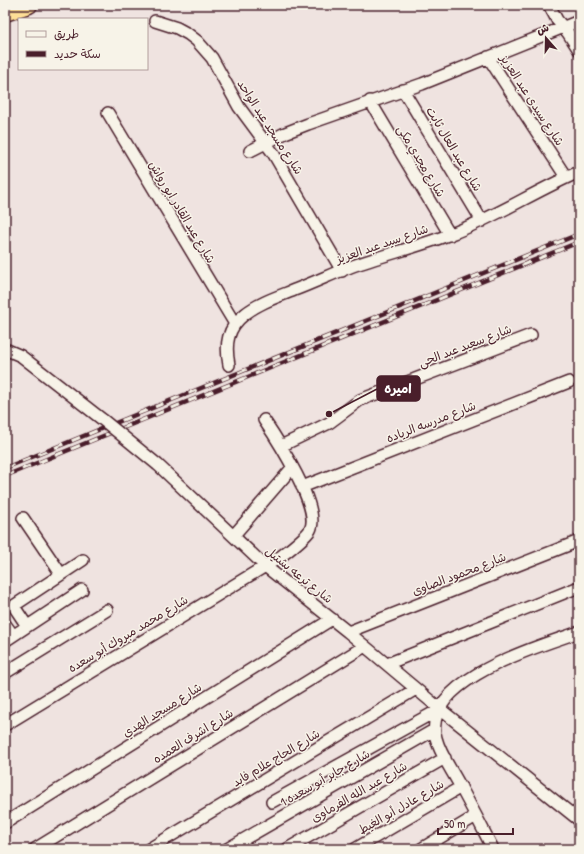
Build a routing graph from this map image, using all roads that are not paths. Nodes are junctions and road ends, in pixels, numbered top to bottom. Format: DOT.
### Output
graph roads {
  1 [pos="30,5"];
  2 [pos="549,5"];
  3 [pos="5,13"];
  4 [pos="155,21"];
  5 [pos="579,21"];
  6 [pos="562,27"];
  7 [pos="579,50"];
  8 [pos="488,57"];
  9 [pos="404,90"];
  10 [pos="370,101"];
  11 [pos="108,113"];
  12 [pos="266,143"];
  13 [pos="250,151"];
  14 [pos="579,172"];
  15 [pos="566,178"];
  16 [pos="482,222"];
  17 [pos="450,235"];
  18 [pos="342,270"];
  19 [pos="234,324"];
  20 [pos="531,335"];
  21 [pos="5,349"];
  22 [pos="229,365"];
  23 [pos="569,382"];
  24 [pos="264,420"];
  25 [pos="281,446"];
  26 [pos="292,468"];
  27 [pos="302,487"];
  28 [pos="23,518"];
  29 [pos="234,535"];
  30 [pos="579,541"];
  31 [pos="83,560"];
  32 [pos="265,566"];
  33 [pos="61,574"];
  34 [pos="579,587"];
  35 [pos="82,590"];
  36 [pos="107,610"];
  37 [pos="332,619"];
  38 [pos="5,624"];
  39 [pos="27,626"];
  40 [pos="348,632"];
  41 [pos="579,632"];
  42 [pos="9,638"];
  43 [pos="365,646"];
  44 [pos="387,664"];
  45 [pos="5,673"];
  46 [pos="416,689"];
  47 [pos="440,709"];
  48 [pos="5,725"];
  49 [pos="434,730"];
  50 [pos="445,758"];
  51 [pos="461,787"];
  52 [pos="272,802"];
  53 [pos="476,816"];
  54 [pos="579,820"];
  55 [pos="5,823"];
  56 [pos="35,849"];
  57 [pos="149,849"];
  58 [pos="228,849"];
  59 [pos="287,849"];
  60 [pos="355,849"];
  61 [pos="421,849"];
  62 [pos="493,849"];
  1 -- 3 [label="highway"];
  2 -- 6 [label="street"];
  4 -- 12 [label="street, شارع مسجد عبد الواحد"];
  5 -- 6 [label="street"];
  6 -- 7 [label="street"];
  6 -- 8 [label="street"];
  8 -- 9 [label="street"];
  8 -- 15 [label="street, شارع سيدى عبد العزيز"];
  9 -- 10 [label="street"];
  9 -- 16 [label="street, شارع عبد العال ثابت"];
  10 -- 12 [label="street"];
  10 -- 17 [label="street, شارع مجدي مكى"];
  11 -- 19 [label="street, شارع عبد القادر ابو رواش"];
  12 -- 13 [label="street"];
  12 -- 18 [label="street, شارع مسجد عبد الواحد"];
  14 -- 15 [label="street, شارع سيد عبد العزيز"];
  15 -- 16 [label="street, شارع سيد عبد العزيز"];
  16 -- 17 [label="street, شارع سيد عبد العزيز"];
  17 -- 18 [label="street, شارع سيد عبد العزيز"];
  18 -- 19 [label="street, شارع سيد عبد العزيز"];
  19 -- 22 [label="street, شارع سيد عبد العزيز"];
  20 -- 25 [label="street, شارع سعيد عبد الحى"];
  21 -- 29 [label="street, شارع ترعه بشتيل, bridge"];
  23 -- 27 [label="street, شارع مدرسه الرياده"];
  24 -- 25 [label="street"];
  25 -- 26 [label="street"];
  26 -- 27 [label="street"];
  26 -- 29 [label="street"];
  27 -- 32 [label="street"];
  28 -- 33 [label="street"];
  29 -- 32 [label="street, شارع ترعه بشتيل"];
  30 -- 40 [label="street, شارع محمود الصاوى"];
  31 -- 33 [label="street"];
  32 -- 37 [label="street, شارع ترعه بشتيل"];
  32 -- 48 [label="street, شارع محمد مبروك أبو سعده"];
  33 -- 39 [label="street"];
  34 -- 44 [label="street"];
  35 -- 39 [label="street"];
  36 -- 45 [label="street"];
  37 -- 40 [label="street, شارع ترعه بشتيل"];
  37 -- 55 [label="street, شارع مسجد الهدي"];
  38 -- 42 [label="street"];
  39 -- 42 [label="street"];
  40 -- 43 [label="street, شارع ترعه بشتيل"];
  41 -- 47 [label="street"];
  43 -- 44 [label="street, شارع ترعه بشتيل"];
  43 -- 56 [label="street, شارع اشرف العمده"];
  44 -- 46 [label="street, شارع ترعه بشتيل"];
  46 -- 47 [label="street, شارع ترعه بشتيل"];
  46 -- 57 [label="street, شارع الحاج علام فايد"];
  47 -- 49 [label="street"];
  47 -- 52 [label="street"];
  47 -- 54 [label="street, شارع ترعه بشتيل"];
  49 -- 50 [label="street"];
  49 -- 58 [label="street, شارع جابر أبو سعده 1"];
  50 -- 51 [label="street"];
  50 -- 59 [label="street, شارع عبد الله الفرماوى"];
  51 -- 53 [label="street"];
  51 -- 60 [label="street, شارع عادل أبو الغيط"];
  53 -- 61 [label="street"];
  53 -- 62 [label="street"];
}
